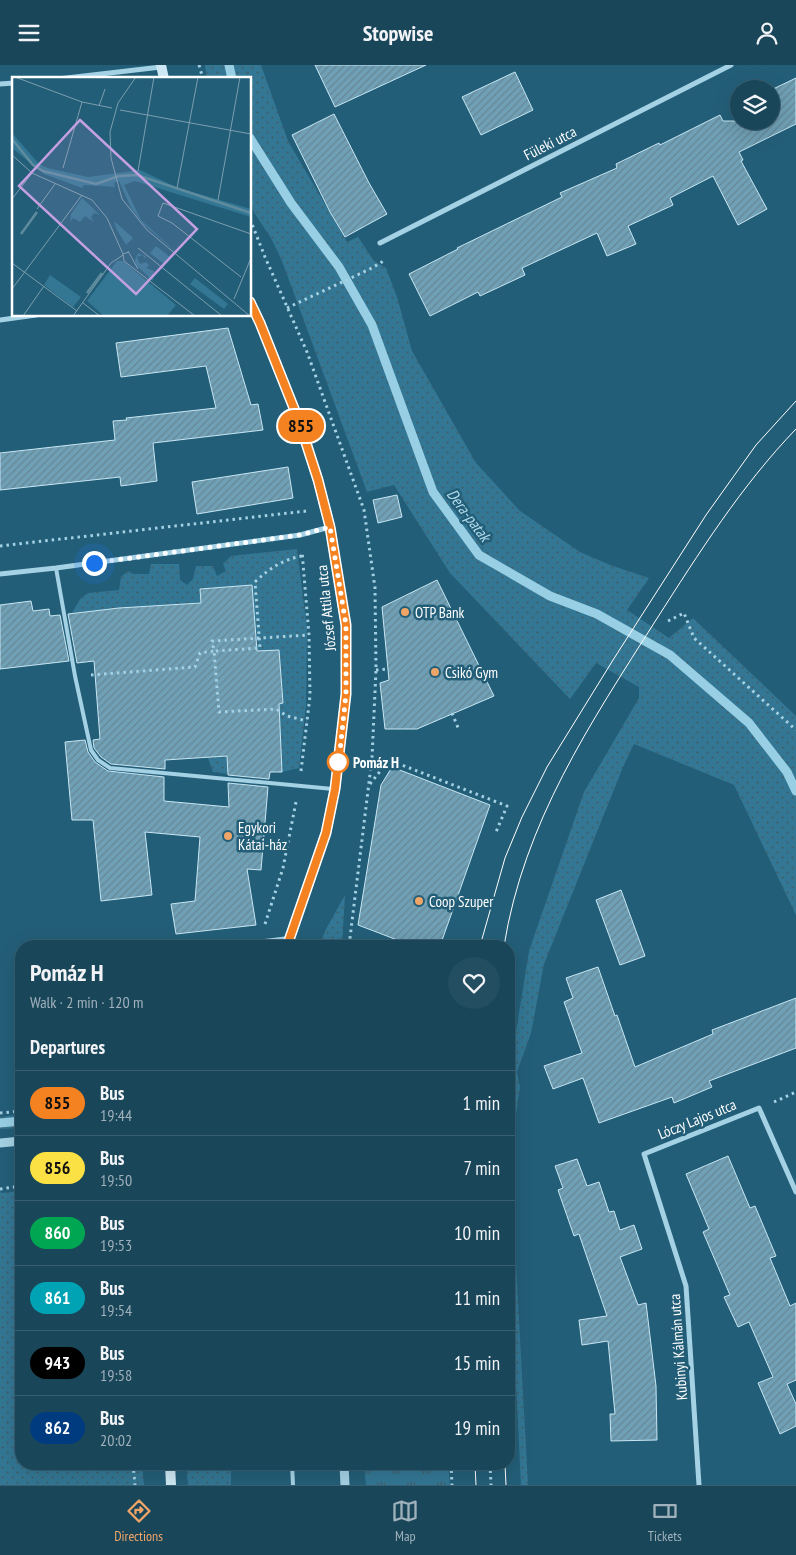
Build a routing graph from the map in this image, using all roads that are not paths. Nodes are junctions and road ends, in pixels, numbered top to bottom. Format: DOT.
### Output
graph roads {
  1 [pos="731,65"];
  2 [pos="161,66"];
  3 [pos="74,77"];
  4 [pos="380,243"];
  5 [pos="251,304"];
  6 [pos="29,316"];
  7 [pos="0,320"];
  8 [pos="330,527"];
  9 [pos="56,568"];
  10 [pos="0,574"];
  11 [pos="335,789"];
  12 [pos="289,940"];
  13 [pos="15,1142"];
  14 [pos="0,1143"];
  15 [pos="644,1154"];
  16 [pos="796,1192"];
  17 [pos="170,1470"];
  18 [pos="292,1470"];
  19 [pos="344,1470"];
  20 [pos="171,1485"];
  21 [pos="293,1485"];
  22 [pos="345,1485"];
  23 [pos="699,1485"];
  1 -- 4 [label="street, Füleki utca"];
  2 -- 3 [label="street"];
  5 -- 8 [label="main road, József Attila utca"];
  6 -- 7 [label="street"];
  8 -- 9 [label="street"];
  8 -- 11 [label="main road, József Attila utca"];
  9 -- 10 [label="street"];
  9 -- 11 [label="lane"];
  11 -- 12 [label="main road, József Attila utca"];
  13 -- 14 [label="street"];
  15 -- 16 [label="street, Lóczy Lajos utca"];
  15 -- 23 [label="street, Kubinyi Kálmán utca"];
  17 -- 20 [label="main road"];
  18 -- 21 [label="lane"];
  19 -- 22 [label="street"];
}
